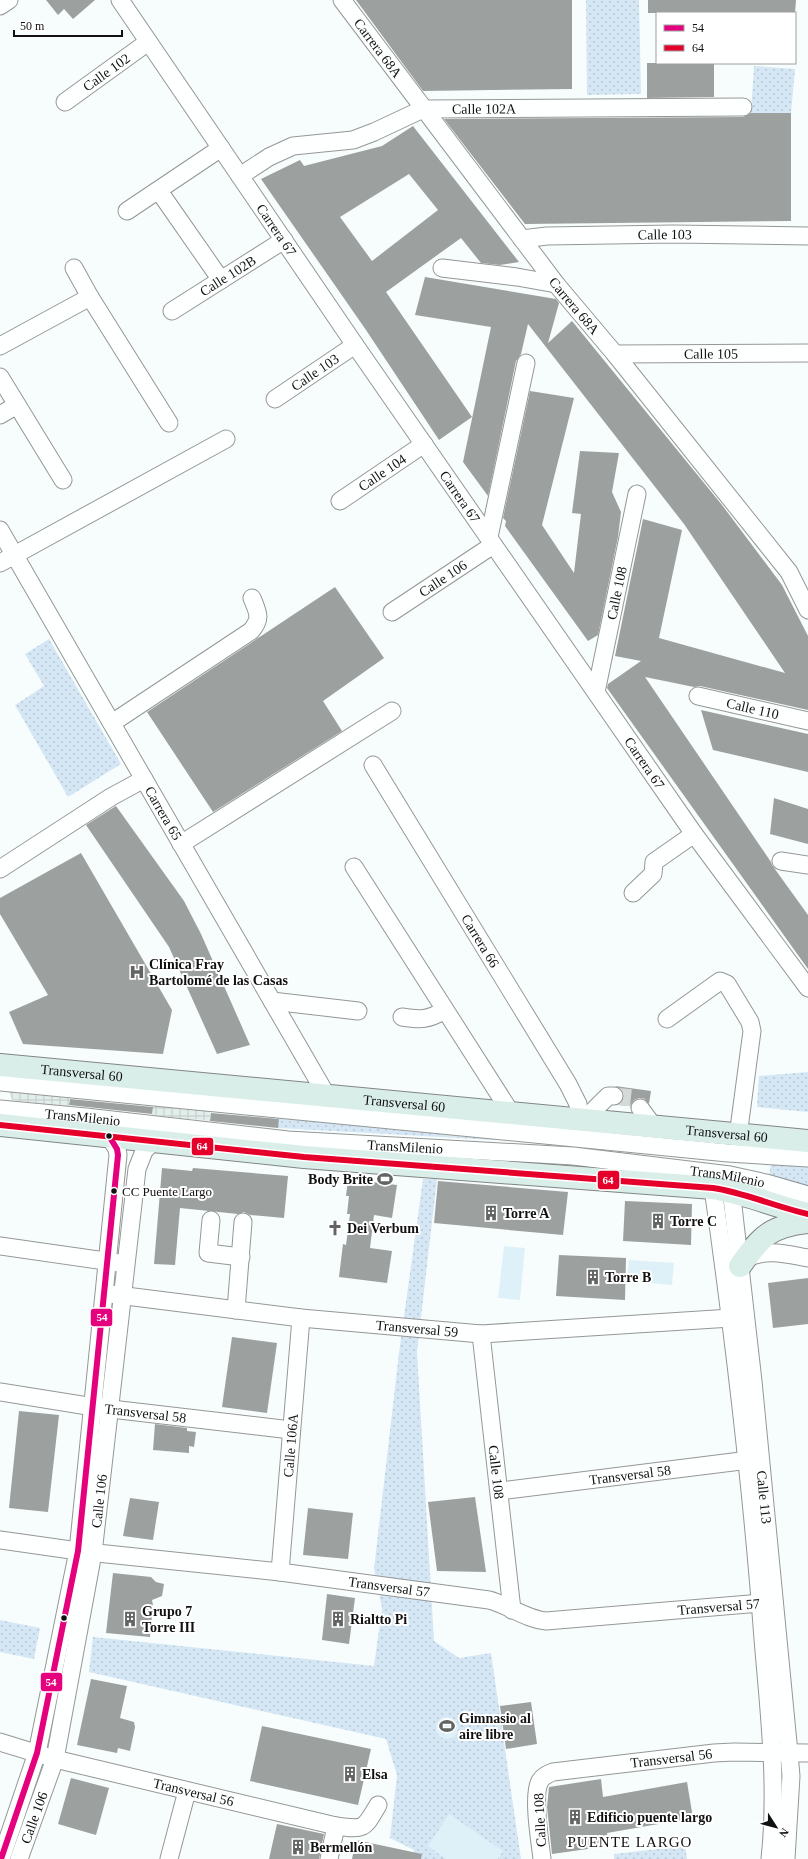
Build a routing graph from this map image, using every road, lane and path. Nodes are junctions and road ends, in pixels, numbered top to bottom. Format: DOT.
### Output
graph roads {
  1 [pos="9,0"];
  2 [pos="120,0"];
  3 [pos="342,0"];
  4 [pos="0,6"];
  5 [pos="148,42"];
  6 [pos="65,102"];
  7 [pos="743,107"];
  8 [pos="423,109"];
  9 [pos="221,148"];
  10 [pos="240,176"];
  11 [pos="159,191"];
  12 [pos="127,211"];
  13 [pos="808,236"];
  14 [pos="522,239"];
  15 [pos="284,240"];
  16 [pos="74,268"];
  17 [pos="442,268"];
  18 [pos="221,280"];
  19 [pos="556,284"];
  20 [pos="90,296"];
  21 [pos="172,311"];
  22 [pos="355,345"];
  23 [pos="0,346"];
  24 [pos="808,353"];
  25 [pos="615,354"];
  26 [pos="526,363"];
  27 [pos="2,384"];
  28 [pos="275,399"];
  29 [pos="17,405"];
  30 [pos="0,415"];
  31 [pos="168,423"];
  32 [pos="226,439"];
  33 [pos="424,444"];
  34 [pos="62,480"];
  35 [pos="637,494"];
  36 [pos="340,501"];
  37 [pos="0,530"];
  38 [pos="491,541"];
  39 [pos="7,559"];
  40 [pos="252,598"];
  41 [pos="808,610"];
  42 [pos="392,612"];
  43 [pos="596,692"];
  44 [pos="698,696"];
  45 [pos="392,711"];
  46 [pos="808,721"];
  47 [pos="112,723"];
  48 [pos="373,765"];
  49 [pos="136,773"];
  50 [pos="694,834"];
  51 [pos="181,844"];
  52 [pos="782,861"];
  53 [pos="808,865"];
  54 [pos="354,867"];
  55 [pos="0,869"];
  56 [pos="633,893"];
  57 [pos="808,988"];
  58 [pos="272,1001"];
  59 [pos="445,1010"];
  60 [pos="358,1011"];
  61 [pos="402,1017"];
  62 [pos="667,1019"];
  63 [pos="0,1065"];
  64 [pos="0,1082"];
  65 [pos="327,1096"];
  66 [pos="614,1096"];
  67 [pos="640,1108"];
  68 [pos="511,1112"];
  69 [pos="3,1115"];
  70 [pos="582,1120"];
  71 [pos="654,1127"];
  72 [pos="109,1136"];
  73 [pos="154,1140"];
  74 [pos="731,1141"];
  75 [pos="808,1142"];
  76 [pos="808,1158"];
  77 [pos="725,1185"];
  78 [pos="808,1195"];
  79 [pos="808,1214"];
  80 [pos="211,1220"];
  81 [pos="243,1222"];
  82 [pos="808,1222"];
  83 [pos="0,1246"];
  84 [pos="241,1257"];
  85 [pos="808,1258"];
  86 [pos="108,1262"];
  87 [pos="742,1262"];
  88 [pos="125,1264"];
  89 [pos="113,1295"];
  90 [pos="236,1310"];
  91 [pos="301,1318"];
  92 [pos="731,1318"];
  93 [pos="481,1334"];
  94 [pos="0,1392"];
  95 [pos="102,1408"];
  96 [pos="291,1430"];
  97 [pos="753,1459"];
  98 [pos="500,1492"];
  99 [pos="0,1540"];
  100 [pos="85,1552"];
  101 [pos="280,1572"];
  102 [pos="768,1603"];
  103 [pos="512,1610"];
  104 [pos="0,1742"];
  105 [pos="772,1752"];
  106 [pos="37,1753"];
  107 [pos="789,1753"];
  108 [pos="808,1753"];
  109 [pos="55,1759"];
  110 [pos="539,1782"];
  111 [pos="187,1791"];
  112 [pos="378,1805"];
  113 [pos="336,1826"];
  114 [pos="1,1859"];
  115 [pos="19,1859"];
  116 [pos="169,1859"];
  117 [pos="329,1859"];
  118 [pos="542,1859"];
  119 [pos="770,1859"];
  120 [pos="786,1859"];
  1 -- 4 [label="street"];
  2 -- 5 [label="street, Carrera 67"];
  3 -- 8 [label="street, Carrera 68A"];
  5 -- 6 [label="street, Calle 102"];
  5 -- 9 [label="street, Carrera 67"];
  7 -- 8 [label="street, Calle 102A"];
  8 -- 10 [label="street, Calle 102A"];
  8 -- 14 [label="street, Carrera 68A"];
  9 -- 10 [label="street, Carrera 67"];
  9 -- 11 [label="street"];
  10 -- 15 [label="street, Carrera 67"];
  11 -- 12 [label="street"];
  11 -- 18 [label="street"];
  13 -- 14 [label="street, Calle 103"];
  14 -- 19 [label="street, Carrera 68A"];
  15 -- 18 [label="street, Calle 102B"];
  15 -- 22 [label="street, Carrera 67"];
  16 -- 20 [label="street"];
  17 -- 19 [label="street"];
  18 -- 21 [label="street, Calle 102B"];
  19 -- 25 [label="street, Carrera 68A"];
  20 -- 23 [label="street"];
  20 -- 31 [label="street"];
  22 -- 28 [label="street, Calle 103"];
  22 -- 33 [label="street, Carrera 67"];
  24 -- 25 [label="street, Calle 105"];
  25 -- 41 [label="street, Carrera 68A"];
  26 -- 38 [label="street"];
  27 -- 29 [label="street"];
  29 -- 30 [label="street"];
  29 -- 34 [label="street"];
  32 -- 39 [label="street"];
  33 -- 36 [label="street, Calle 104"];
  33 -- 38 [label="street, Carrera 67"];
  35 -- 43 [label="street, Calle 108"];
  37 -- 39 [label="street, Carrera 65"];
  38 -- 42 [label="street, Calle 106"];
  38 -- 43 [label="street, Carrera 67"];
  39 -- 47 [label="street, Carrera 65"];
  40 -- 47 [label="street"];
  43 -- 50 [label="street, Carrera 67"];
  44 -- 46 [label="street, Calle 110"];
  45 -- 51 [label="street"];
  47 -- 49 [label="street, Carrera 65"];
  48 -- 70 [label="street, Carrera 66"];
  49 -- 51 [label="street, Carrera 65"];
  49 -- 55 [label="street"];
  50 -- 56 [label="street"];
  50 -- 57 [label="street, Carrera 67"];
  51 -- 58 [label="street, Carrera 65"];
  52 -- 53 [label="street"];
  54 -- 59 [label="street"];
  58 -- 60 [label="street"];
  58 -- 65 [label="street, Carrera 65"];
  59 -- 61 [label="street"];
  59 -- 68 [label="street"];
  62 -- 74 [label="street, Calle 113"];
  63 -- 65 [label="main road, Transversal 60"];
  64 -- 74 [label="street, TransMilenio"];
  65 -- 68 [label="main road, Transversal 60"];
  66 -- 70 [label="street"];
  67 -- 71 [label="street"];
  68 -- 70 [label="main road, Transversal 60"];
  69 -- 72 [label="main road"];
  69 -- 77 [label="street, TransMilenio"];
  70 -- 71 [label="main road, Transversal 60"];
  71 -- 74 [label="main road, Transversal 60"];
  72 -- 73 [label="main road"];
  72 -- 86 [label="street, Calle 106"];
  73 -- 77 [label="main road"];
  73 -- 88 [label="street, Calle 106"];
  74 -- 75 [label="main road, Transversal 60"];
  74 -- 76 [label="street, TransMilenio"];
  74 -- 77 [label="street, Calle 113"];
  77 -- 78 [label="street, TransMilenio"];
  77 -- 79 [label="main road"];
  77 -- 87 [label="street, Calle 113"];
  77 -- 92 [label="street, Calle 113"];
  80 -- 84 [label="street"];
  81 -- 84 [label="street"];
  82 -- 87 [label="main road"];
  83 -- 86 [label="street"];
  84 -- 90 [label="street"];
  85 -- 87 [label="street"];
  86 -- 88 [label="street"];
  86 -- 89 [label="street, Calle 106"];
  87 -- 97 [label="street, Calle 113"];
  88 -- 89 [label="street, Calle 106"];
  89 -- 90 [label="street, Transversal 59"];
  89 -- 95 [label="street, Calle 106"];
  90 -- 91 [label="street, Transversal 59"];
  91 -- 93 [label="street, Transversal 59"];
  91 -- 96 [label="street, Calle 106A"];
  92 -- 93 [label="street, Transversal 59"];
  92 -- 97 [label="street, Calle 113"];
  93 -- 98 [label="street, Calle 108"];
  94 -- 95 [label="street, Transversal 58"];
  95 -- 96 [label="street, Transversal 58"];
  95 -- 100 [label="street, Calle 106"];
  96 -- 101 [label="street, Calle 106A"];
  97 -- 98 [label="street, Transversal 58"];
  97 -- 102 [label="street, Calle 113"];
  98 -- 103 [label="street, Calle 108"];
  99 -- 100 [label="street, Transversal 57"];
  100 -- 101 [label="street, Transversal 57"];
  100 -- 106 [label="street, Calle 106"];
  100 -- 109 [label="street, Calle 106"];
  101 -- 103 [label="street, Transversal 57"];
  102 -- 103 [label="street, Transversal 57"];
  102 -- 105 [label="street, Calle 113"];
  102 -- 107 [label="street, Calle 113"];
  104 -- 106 [label="street, Transversal 56"];
  105 -- 107 [label="street, Transversal 56"];
  105 -- 110 [label="street, Transversal 56"];
  105 -- 119 [label="street, Calle 113"];
  106 -- 109 [label="street, Transversal 56"];
  106 -- 114 [label="street, Calle 106"];
  107 -- 108 [label="street, Transversal 56"];
  107 -- 120 [label="street, Calle 113"];
  109 -- 111 [label="street, Transversal 56"];
  109 -- 115 [label="street, Calle 106"];
  110 -- 118 [label="street, Calle 108"];
  111 -- 113 [label="street, Transversal 56"];
  111 -- 116 [label="street"];
  112 -- 113 [label="street, Transversal 56"];
  113 -- 117 [label="street"];
}
